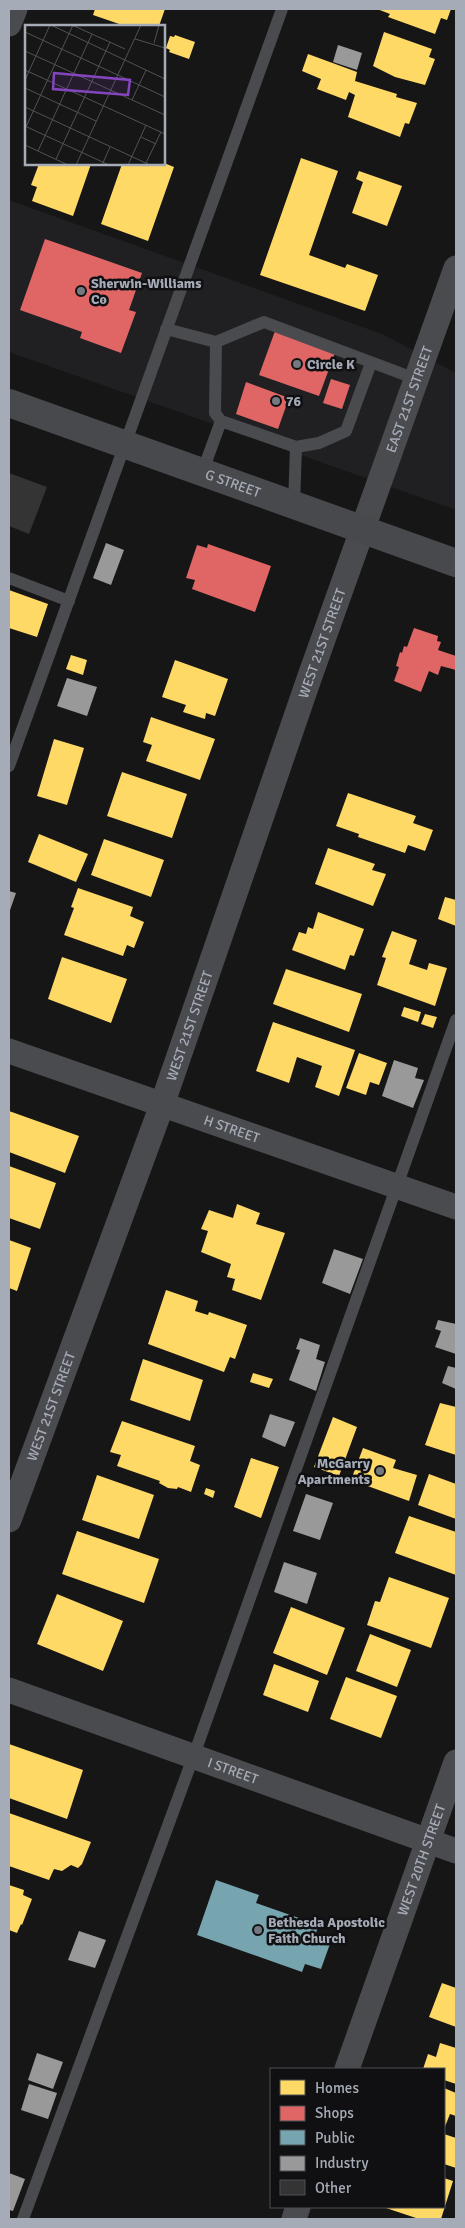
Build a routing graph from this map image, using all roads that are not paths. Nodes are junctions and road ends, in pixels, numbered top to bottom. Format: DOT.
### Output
graph roads {
  1 [pos="15,9"];
  2 [pos="282,9"];
  3 [pos="9,24"];
  4 [pos="456,268"];
  5 [pos="166,329"];
  6 [pos="216,342"];
  7 [pos="371,363"];
  8 [pos="416,379"];
  9 [pos="9,403"];
  10 [pos="221,421"];
  11 [pos="124,445"];
  12 [pos="296,446"];
  13 [pos="202,473"];
  14 [pos="294,505"];
  15 [pos="362,530"];
  16 [pos="456,563"];
  17 [pos="9,578"];
  18 [pos="69,601"];
  19 [pos="9,766"];
  20 [pos="456,1020"];
  21 [pos="9,1051"];
  22 [pos="162,1106"];
  23 [pos="398,1186"];
  24 [pos="456,1207"];
  25 [pos="9,1520"];
  26 [pos="9,1690"];
  27 [pos="194,1755"];
  28 [pos="456,1762"];
  29 [pos="428,1840"];
  30 [pos="456,1851"];
  31 [pos="347,2068"];
  32 [pos="23,2219"];
  1 -- 3 [label="street"];
  2 -- 5 [label="lane"];
  4 -- 8 [label="street, EAST 21ST STREET"];
  5 -- 6 [label="lane"];
  5 -- 11 [label="lane"];
  6 -- 7 [label="lane"];
  6 -- 10 [label="lane"];
  7 -- 8 [label="lane"];
  7 -- 12 [label="lane"];
  8 -- 15 [label="street, EAST 21ST STREET"];
  9 -- 11 [label="main road, G STREET"];
  10 -- 12 [label="lane"];
  10 -- 13 [label="lane"];
  11 -- 13 [label="main road, G STREET"];
  11 -- 18 [label="lane"];
  12 -- 14 [label="lane"];
  13 -- 14 [label="main road, G STREET"];
  14 -- 15 [label="main road, G STREET"];
  15 -- 16 [label="main road, G STREET"];
  15 -- 22 [label="street, WEST 21ST STREET"];
  17 -- 18 [label="lane"];
  18 -- 19 [label="lane"];
  20 -- 23 [label="lane"];
  21 -- 22 [label="street, H STREET"];
  22 -- 23 [label="street, H STREET"];
  22 -- 25 [label="street, WEST 21ST STREET"];
  23 -- 24 [label="street, H STREET"];
  23 -- 27 [label="lane"];
  26 -- 27 [label="street, I STREET"];
  27 -- 29 [label="street, I STREET"];
  27 -- 32 [label="lane"];
  28 -- 29 [label="street, WEST 20TH STREET"];
  29 -- 30 [label="street, I STREET"];
  29 -- 31 [label="street, WEST 20TH STREET"];
}
